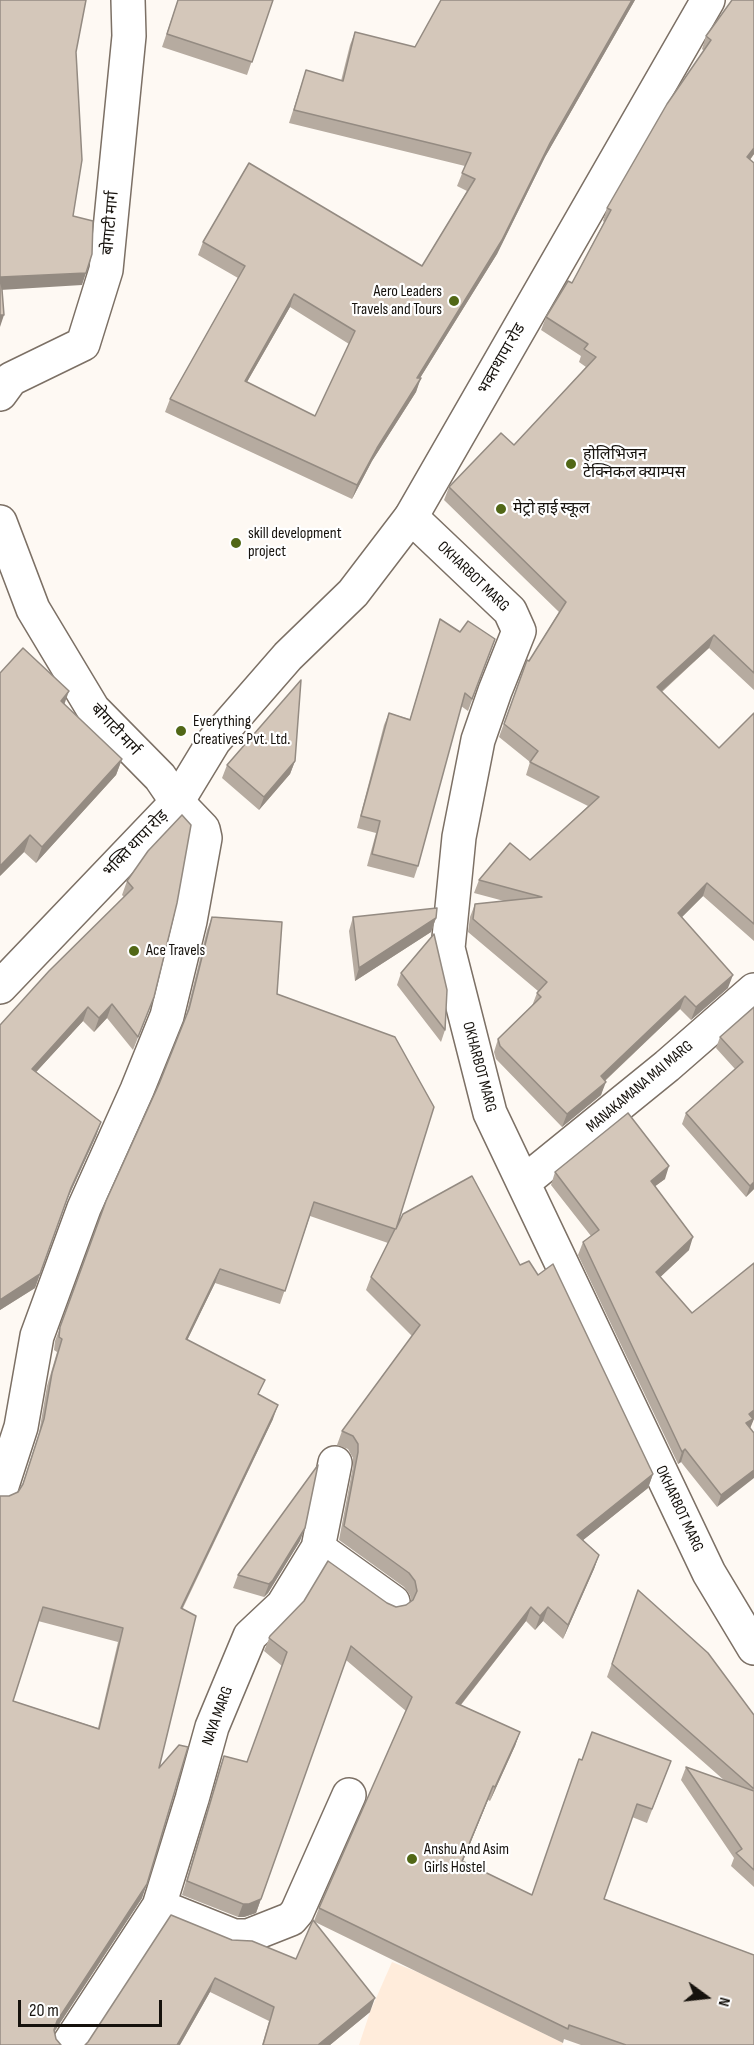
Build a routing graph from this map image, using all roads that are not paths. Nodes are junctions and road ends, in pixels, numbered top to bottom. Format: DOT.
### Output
graph roads {
  1 [pos="128,0"];
  2 [pos="708,0"];
  3 [pos="0,394"];
  4 [pos="411,517"];
  5 [pos="0,522"];
  6 [pos="259,690"];
  7 [pos="177,802"];
  8 [pos="0,987"];
  9 [pos="754,990"];
  10 [pos="524,1182"];
  11 [pos="336,1462"];
  12 [pos="0,1492"];
  13 [pos="318,1548"];
  14 [pos="393,1602"];
  15 [pos="754,1648"];
  16 [pos="349,1795"];
  17 [pos="159,1906"];
  18 [pos="68,2045"];
  1 -- 3 [label="street, बोगाटी मार्ग"];
  2 -- 4 [label="street, भक्तथापा रोड"];
  4 -- 6 [label="street, भक्तथापा रोड"];
  4 -- 10 [label="street, OKHARBOT MARG"];
  5 -- 7 [label="street, बोगाटी मार्ग"];
  6 -- 7 [label="street, भक्ति थापा रोड़"];
  7 -- 8 [label="street, भक्ति थापा रोड़"];
  7 -- 12 [label="street, बोगाटी मार्ग"];
  9 -- 10 [label="street, MANAKAMANA MAI MARG"];
  10 -- 15 [label="street, OKHARBOT MARG"];
  11 -- 13 [label="street, NAYA MARG"];
  13 -- 14 [label="street"];
  13 -- 17 [label="street, NAYA MARG"];
  16 -- 17 [label="street"];
  17 -- 18 [label="street, NAYA MARG"];
}
